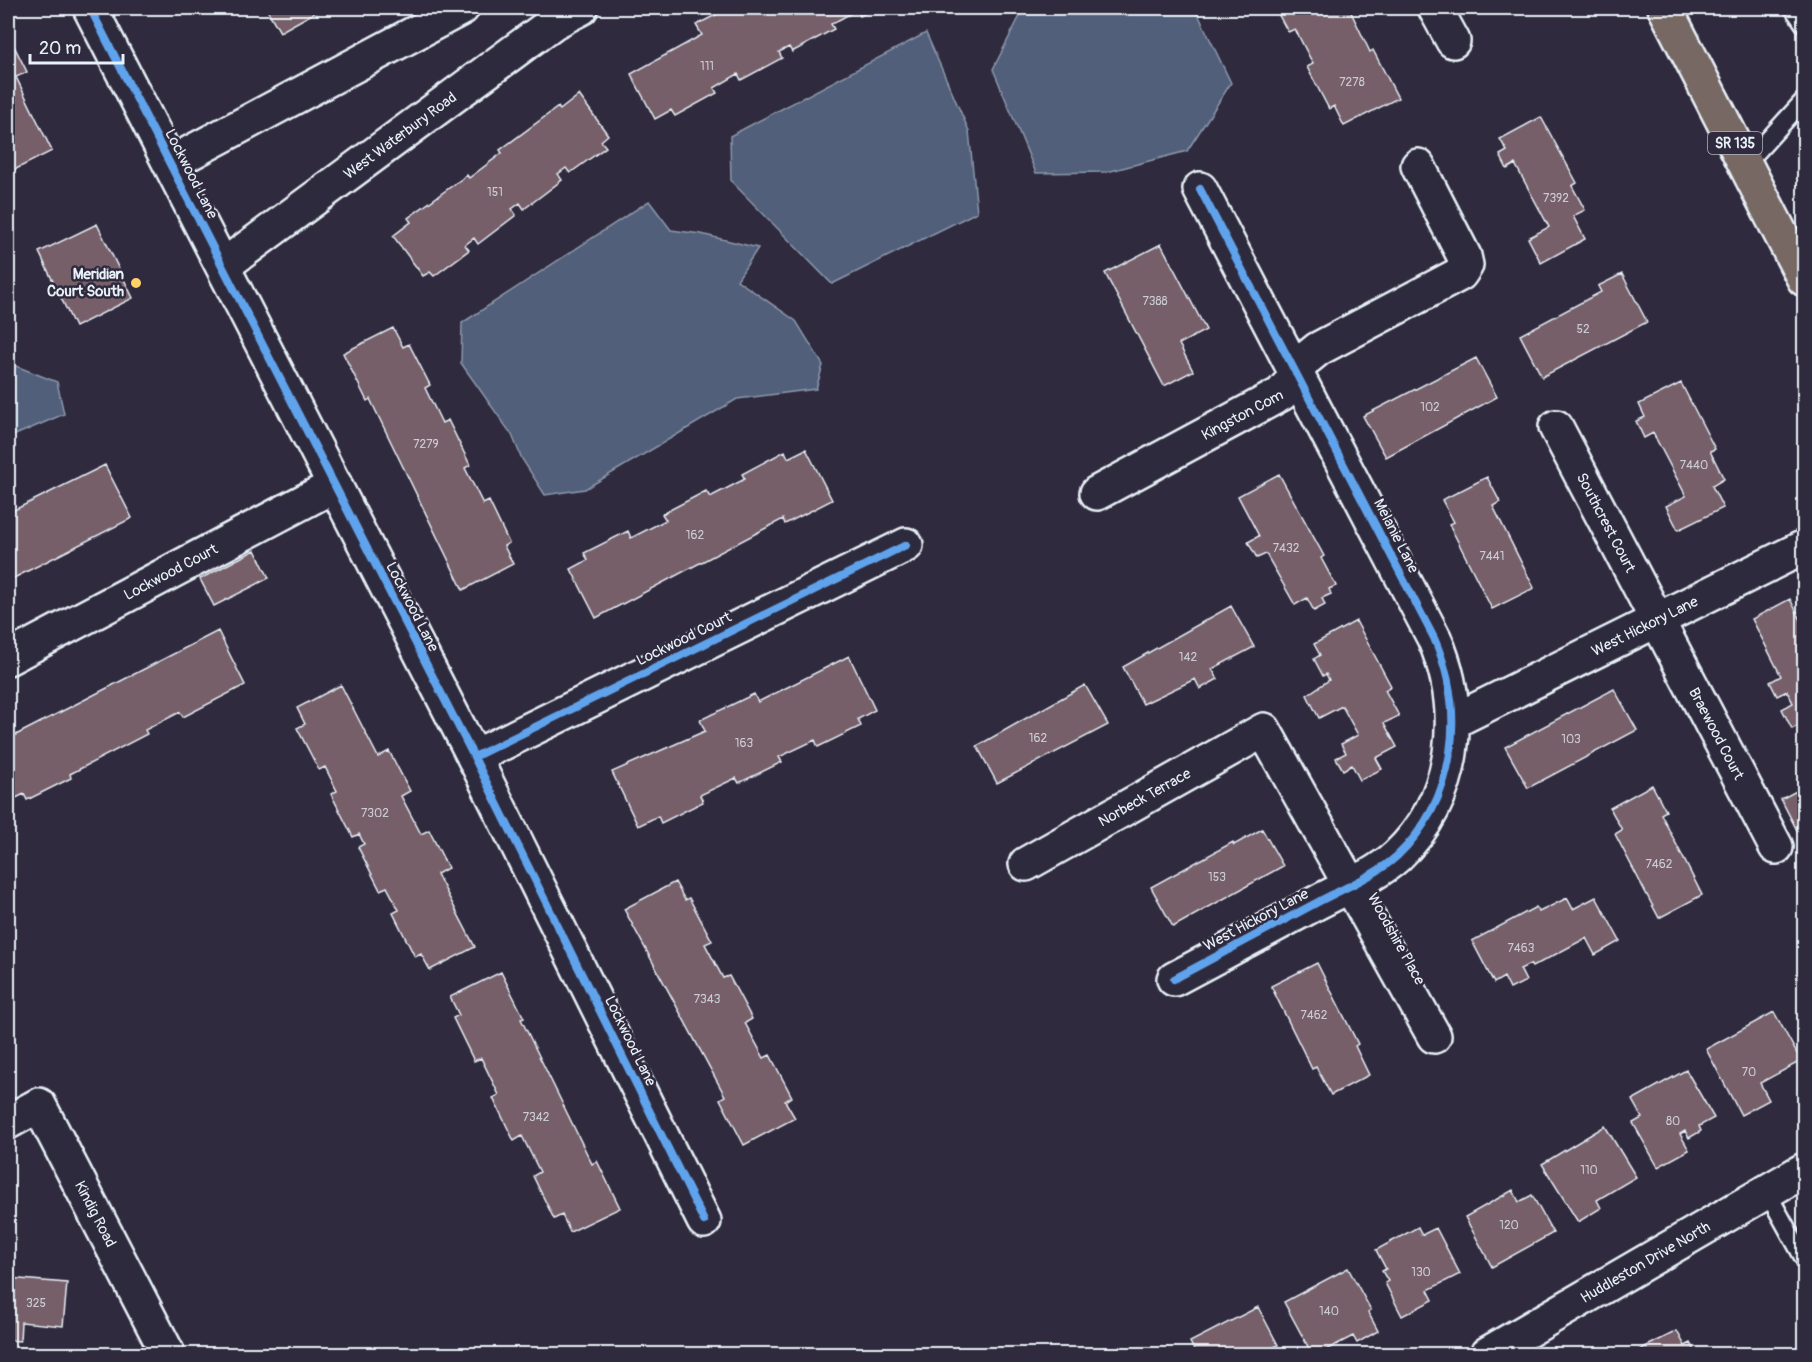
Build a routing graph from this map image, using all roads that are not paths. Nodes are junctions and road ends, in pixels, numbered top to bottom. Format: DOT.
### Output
graph roads {
  1 [pos="90,8"];
  2 [pos="462,8"];
  3 [pos="581,8"];
  4 [pos="1435,8"];
  5 [pos="1665,8"];
  6 [pos="1793,8"];
  7 [pos="1804,24"];
  8 [pos="1453,41"];
  9 [pos="1804,100"];
  10 [pos="171,164"];
  11 [pos="1746,164"];
  12 [pos="1418,166"];
  13 [pos="1200,189"];
  14 [pos="224,266"];
  15 [pos="1804,279"];
  16 [pos="1297,375"];
  17 [pos="1556,427"];
  18 [pos="335,485"];
  19 [pos="1097,493"];
  20 [pos="906,545"];
  21 [pos="1804,547"];
  22 [pos="1658,619"];
  23 [pos="8,658"];
  24 [pos="1454,721"];
  25 [pos="1264,730"];
  26 [pos="474,757"];
  27 [pos="1776,847"];
  28 [pos="1026,864"];
  29 [pos="1350,885"];
  30 [pos="1174,979"];
  31 [pos="1434,1036"];
  32 [pos="8,1122"];
  33 [pos="1804,1170"];
  34 [pos="1767,1192"];
  35 [pos="704,1221"];
  36 [pos="1804,1259"];
  37 [pos="1533,1344"];
  38 [pos="168,1354"];
  39 [pos="1487,1354"];
  1 -- 10 [label="street, Lockwood Lane"];
  2 -- 10 [label="street"];
  3 -- 14 [label="street, West Waterbury Road"];
  4 -- 8 [label="street"];
  5 -- 11 [label="main road, SR 135"];
  6 -- 7 [label="lane"];
  9 -- 11 [label="lane"];
  10 -- 14 [label="street, Lockwood Lane"];
  11 -- 15 [label="main road, SR 135"];
  12 -- 16 [label="street, Kingston Com"];
  13 -- 16 [label="street, Melanie Lane"];
  14 -- 18 [label="street, Lockwood Lane"];
  16 -- 19 [label="street, Kingston Com"];
  16 -- 24 [label="street, Melanie Lane"];
  17 -- 22 [label="street, Southcrest Court"];
  18 -- 23 [label="street, Lockwood Court"];
  18 -- 26 [label="street, Lockwood Lane"];
  20 -- 26 [label="street, Lockwood Court"];
  21 -- 22 [label="street, West Hickory Lane"];
  22 -- 24 [label="street, West Hickory Lane"];
  22 -- 27 [label="street, Braewood Court"];
  24 -- 29 [label="street, Melanie Lane"];
  25 -- 28 [label="street, Norbeck Terrace"];
  25 -- 29 [label="street, Woodshire Place"];
  26 -- 35 [label="street, Lockwood Lane"];
  29 -- 30 [label="street, West Hickory Lane"];
  29 -- 31 [label="street, Woodshire Place"];
  32 -- 38 [label="street, Kindig Road"];
  33 -- 34 [label="street, Huddleston Drive North"];
  34 -- 36 [label="lane"];
  34 -- 37 [label="street, Huddleston Drive North"];
  37 -- 39 [label="street, Huddleston Drive North"];
}
